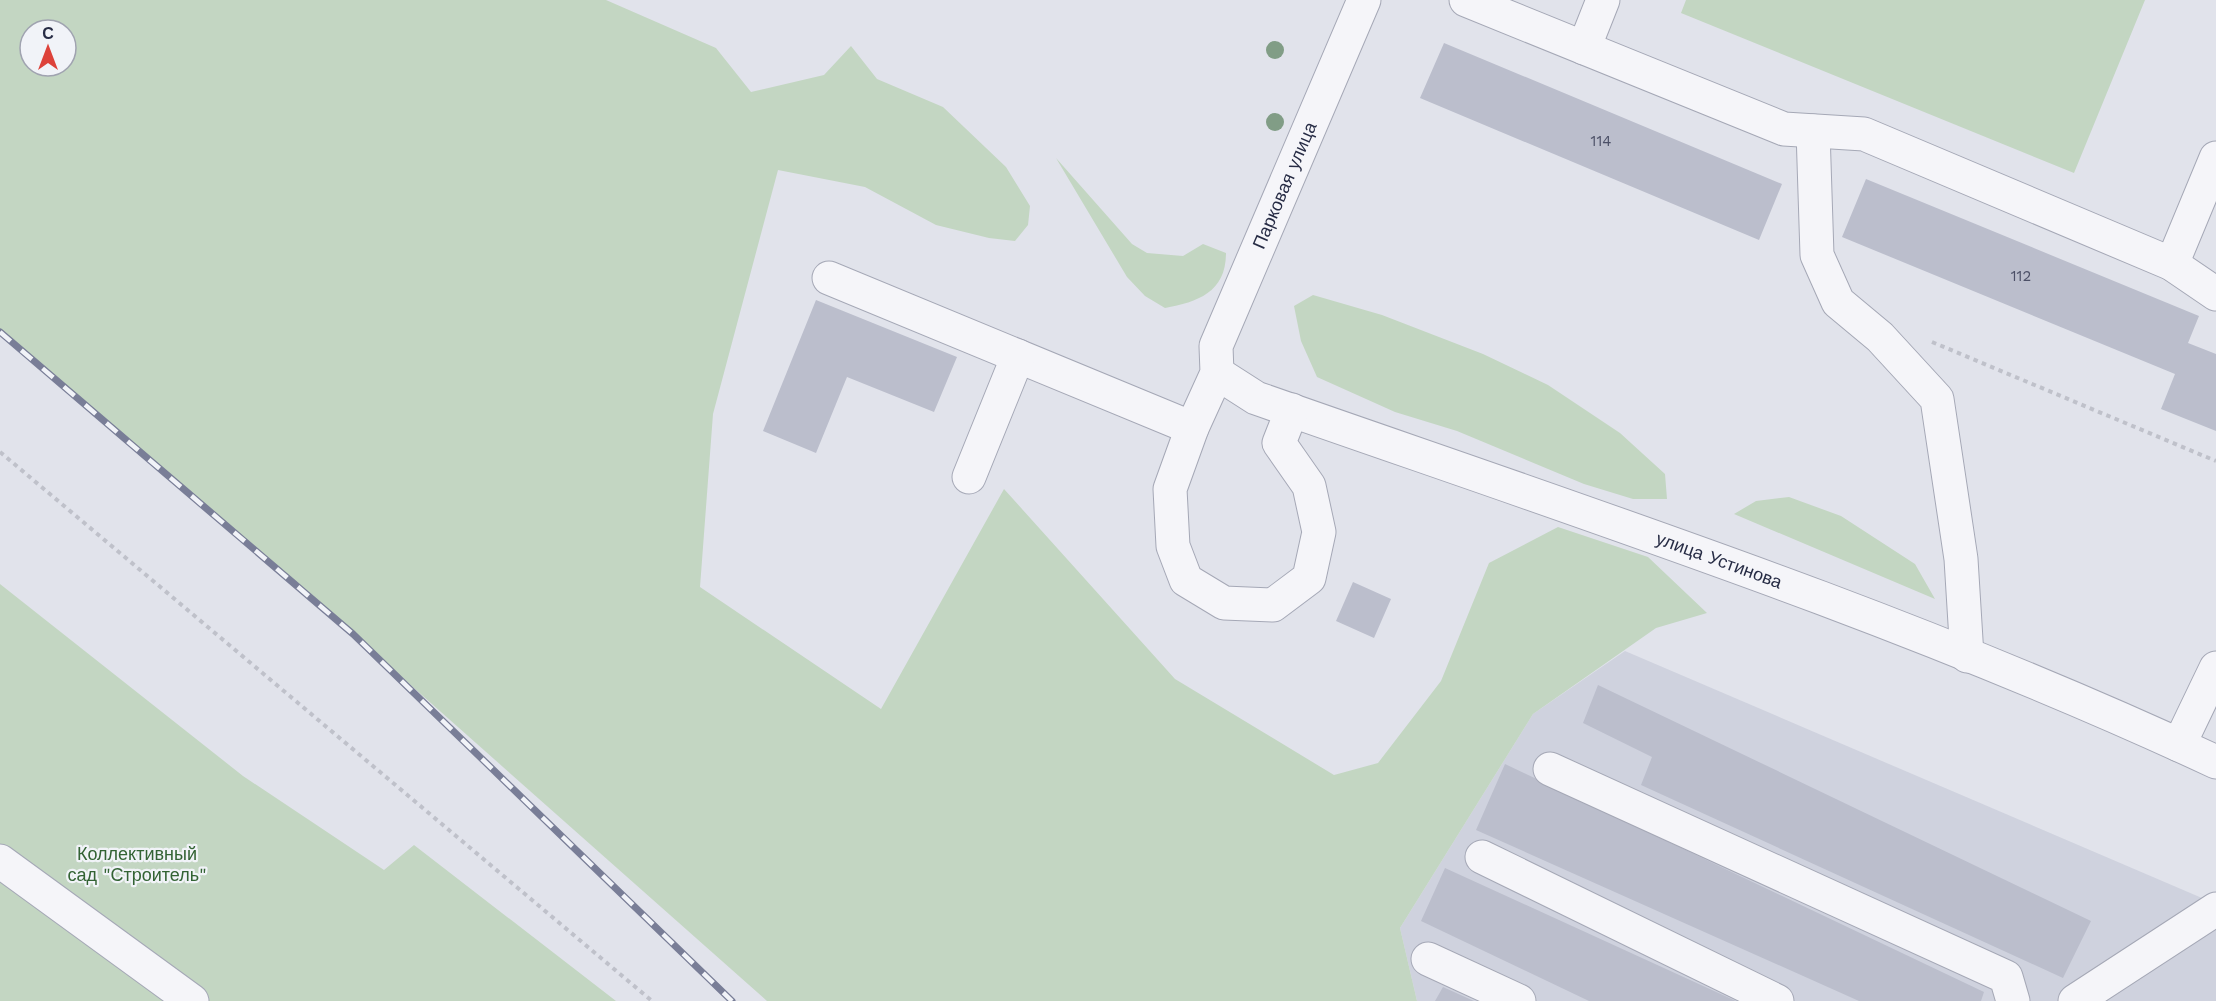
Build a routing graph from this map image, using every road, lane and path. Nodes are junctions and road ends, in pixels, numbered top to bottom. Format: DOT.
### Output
graph roads {
  1 [pos="1364,0"];
  2 [pos="1466,0"];
  3 [pos="1604,0"];
  4 [pos="1584,48"];
  5 [pos="1814,130"];
  6 [pos="2216,158"];
  7 [pos="2172,264"];
  8 [pos="829,278"];
  9 [pos="2216,294"];
  10 [pos="1924,338"];
  11 [pos="1018,356"];
  12 [pos="1217,373"];
  13 [pos="1292,410"];
  14 [pos="1192,429"];
  15 [pos="0,452"];
  16 [pos="2216,461"];
  17 [pos="969,477"];
  18 [pos="1967,656"];
  19 [pos="2216,668"];
  20 [pos="2180,745"];
  21 [pos="2216,762"];
  22 [pos="1550,769"];
  23 [pos="1482,857"];
  24 [pos="0,861"];
  25 [pos="2216,909"];
  26 [pos="1428,959"];
  27 [pos="192,1001"];
  28 [pos="652,1001"];
  29 [pos="1519,1001"];
  30 [pos="1777,1001"];
  31 [pos="2013,1001"];
  32 [pos="2075,1001"];
  1 -- 12 [label="street, Парковая улица"];
  2 -- 4 [label="street"];
  3 -- 4 [label="street"];
  4 -- 5 [label="street"];
  5 -- 7 [label="street"];
  5 -- 18 [label="street"];
  6 -- 7 [label="street"];
  7 -- 9 [label="street"];
  8 -- 11 [label="street"];
  10 -- 16 [label="path"];
  11 -- 14 [label="street"];
  11 -- 17 [label="street"];
  12 -- 13 [label="street, улица Устинова"];
  12 -- 14 [label="street"];
  13 -- 14 [label="street"];
  13 -- 18 [label="street, улица Устинова"];
  15 -- 28 [label="path"];
  18 -- 20 [label="street, улица Устинова"];
  19 -- 20 [label="street"];
  20 -- 21 [label="street, улица Устинова"];
  22 -- 31 [label="street"];
  23 -- 30 [label="street"];
  24 -- 27 [label="street"];
  25 -- 32 [label="street"];
  26 -- 29 [label="street"];
}
